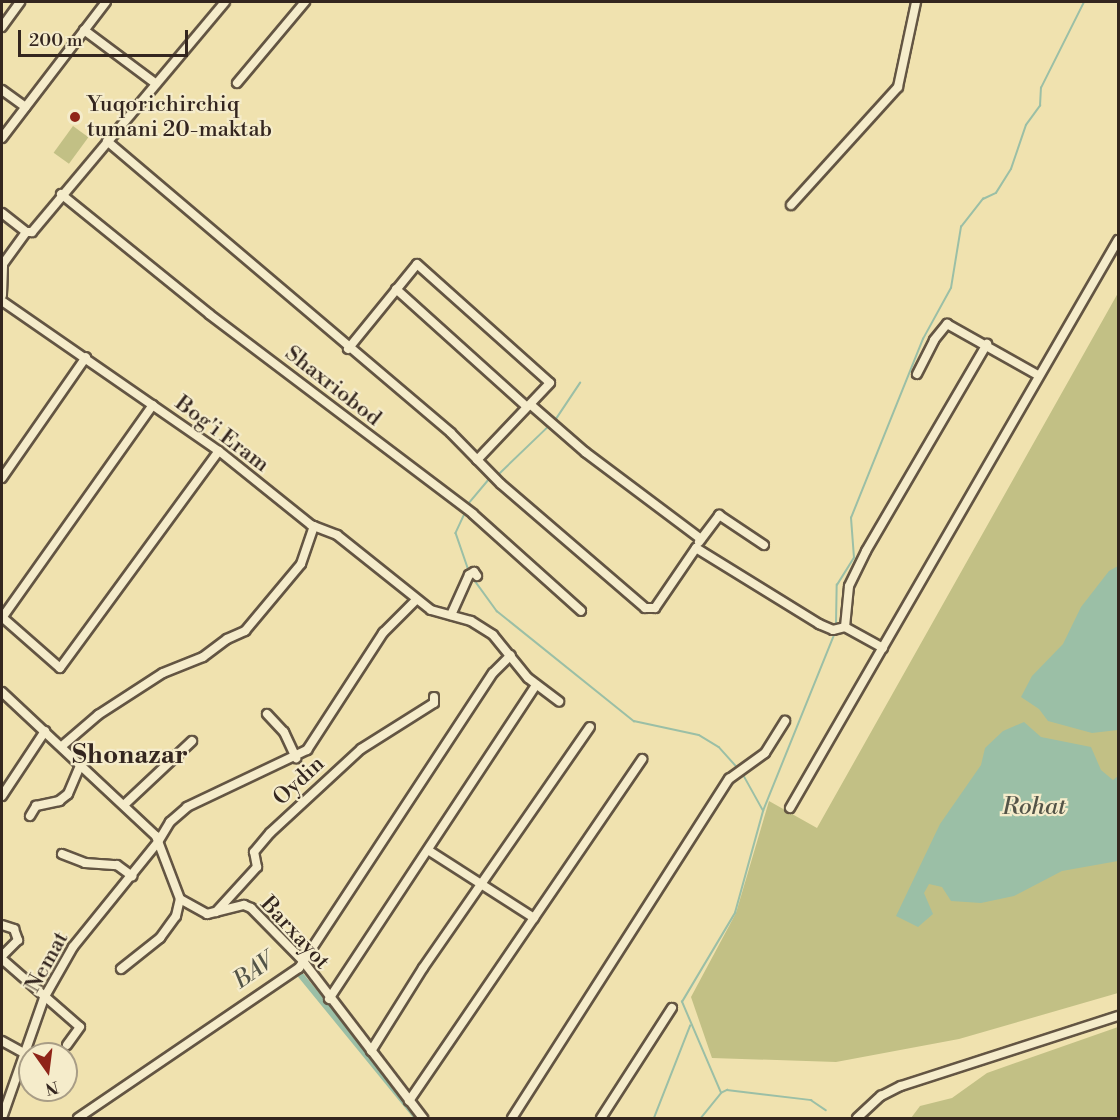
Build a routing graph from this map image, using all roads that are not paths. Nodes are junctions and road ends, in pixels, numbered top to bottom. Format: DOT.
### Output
graph roads {
  1 [pos="20,2"];
  2 [pos="106,2"];
  3 [pos="225,2"];
  4 [pos="305,2"];
  5 [pos="916,2"];
  6 [pos="2,27"];
  7 [pos="84,30"];
  8 [pos="155,83"];
  9 [pos="237,83"];
  10 [pos="2,90"];
  11 [pos="25,107"];
  12 [pos="2,138"];
  13 [pos="107,141"];
  14 [pos="61,194"];
  15 [pos="791,205"];
  16 [pos="2,213"];
  17 [pos="26,232"];
  18 [pos="1119,240"];
  19 [pos="396,289"];
  20 [pos="2,302"];
  21 [pos="987,344"];
  22 [pos="348,349"];
  23 [pos="86,357"];
  24 [pos="917,374"];
  25 [pos="1038,375"];
  26 [pos="153,405"];
  27 [pos="529,406"];
  28 [pos="219,451"];
  29 [pos="477,460"];
  30 [pos="2,478"];
  31 [pos="314,526"];
  32 [pos="701,539"];
  33 [pos="764,545"];
  34 [pos="696,548"];
  35 [pos="477,576"];
  36 [pos="416,600"];
  37 [pos="581,611"];
  38 [pos="451,615"];
  39 [pos="2,618"];
  40 [pos="845,627"];
  41 [pos="883,648"];
  42 [pos="511,655"];
  43 [pos="536,685"];
  44 [pos="2,692"];
  45 [pos="434,697"];
  46 [pos="559,701"];
  47 [pos="267,714"];
  48 [pos="785,721"];
  49 [pos="590,727"];
  50 [pos="45,730"];
  51 [pos="192,741"];
  52 [pos="62,746"];
  53 [pos="296,758"];
  54 [pos="642,759"];
  55 [pos="81,765"];
  56 [pos="2,796"];
  57 [pos="125,804"];
  58 [pos="790,808"];
  59 [pos="30,816"];
  60 [pos="158,842"];
  61 [pos="428,850"];
  62 [pos="62,854"];
  63 [pos="132,876"];
  64 [pos="483,884"];
  65 [pos="180,899"];
  66 [pos="215,913"];
  67 [pos="534,918"];
  68 [pos="2,925"];
  69 [pos="2,958"];
  70 [pos="298,967"];
  71 [pos="121,969"];
  72 [pos="44,998"];
  73 [pos="329,999"];
  74 [pos="672,1008"];
  75 [pos="1119,1016"];
  76 [pos="2,1041"];
  77 [pos="29,1042"];
  78 [pos="69,1042"];
  79 [pos="18,1050"];
  80 [pos="371,1050"];
  81 [pos="18,1074"];
  82 [pos="409,1101"];
  83 [pos="2,1119"];
  84 [pos="78,1119"];
  85 [pos="423,1119"];
  86 [pos="512,1119"];
  87 [pos="601,1119"];
  88 [pos="857,1119"];
  1 -- 6 [label="street"];
  2 -- 7 [label="street"];
  3 -- 8 [label="street"];
  4 -- 9 [label="street"];
  5 -- 15 [label="street"];
  7 -- 8 [label="street"];
  7 -- 11 [label="street"];
  8 -- 13 [label="street"];
  10 -- 11 [label="street"];
  11 -- 12 [label="street"];
  13 -- 14 [label="street"];
  13 -- 22 [label="street"];
  14 -- 17 [label="street"];
  14 -- 37 [label="street, Shaxriobod"];
  16 -- 17 [label="street"];
  17 -- 20 [label="street"];
  18 -- 25 [label="street"];
  19 -- 22 [label="street"];
  19 -- 27 [label="street"];
  19 -- 27 [label="street"];
  20 -- 23 [label="street, Bog'i Eram"];
  21 -- 24 [label="street"];
  21 -- 25 [label="street"];
  21 -- 40 [label="street"];
  22 -- 29 [label="street"];
  23 -- 26 [label="street, Bog'i Eram"];
  23 -- 30 [label="street"];
  25 -- 41 [label="street"];
  26 -- 28 [label="street, Bog'i Eram"];
  26 -- 39 [label="street"];
  27 -- 29 [label="street"];
  27 -- 32 [label="street"];
  28 -- 31 [label="street, Bog'i Eram"];
  28 -- 39 [label="street"];
  29 -- 34 [label="street"];
  31 -- 36 [label="street, Bog'i Eram"];
  31 -- 52 [label="street"];
  32 -- 33 [label="street"];
  32 -- 34 [label="street"];
  34 -- 40 [label="street"];
  35 -- 38 [label="street"];
  36 -- 38 [label="street, Bog'i Eram"];
  36 -- 53 [label="street"];
  38 -- 42 [label="street, Bog'i Eram"];
  40 -- 41 [label="street"];
  41 -- 58 [label="street"];
  42 -- 43 [label="street, Bog'i Eram"];
  42 -- 70 [label="street"];
  43 -- 46 [label="street, Bog'i Eram"];
  43 -- 61 [label="street"];
  44 -- 50 [label="street"];
  45 -- 66 [label="street, Oydin"];
  47 -- 53 [label="street"];
  48 -- 86 [label="street"];
  49 -- 64 [label="street"];
  50 -- 52 [label="street"];
  50 -- 56 [label="street"];
  51 -- 57 [label="street"];
  52 -- 55 [label="street"];
  53 -- 60 [label="street, Nemat"];
  54 -- 67 [label="street"];
  55 -- 57 [label="street"];
  55 -- 59 [label="street"];
  57 -- 60 [label="street"];
  60 -- 63 [label="street, Nemat"];
  60 -- 65 [label="street"];
  61 -- 64 [label="street"];
  61 -- 73 [label="street"];
  62 -- 63 [label="street"];
  63 -- 72 [label="street, Nemat"];
  64 -- 67 [label="street"];
  64 -- 80 [label="street"];
  65 -- 66 [label="street"];
  65 -- 71 [label="street"];
  66 -- 70 [label="street, Barxayot"];
  67 -- 82 [label="street"];
  68 -- 69 [label="street"];
  69 -- 72 [label="street"];
  70 -- 73 [label="street, Barxayot"];
  70 -- 84 [label="street"];
  72 -- 77 [label="street, Nemat"];
  72 -- 78 [label="street"];
  73 -- 80 [label="street, Barxayot"];
  74 -- 87 [label="street"];
  75 -- 88 [label="street"];
  76 -- 79 [label="street"];
  80 -- 82 [label="street, Barxayot"];
  81 -- 83 [label="street, Nemat"];
  82 -- 85 [label="street, Barxayot"];
}
